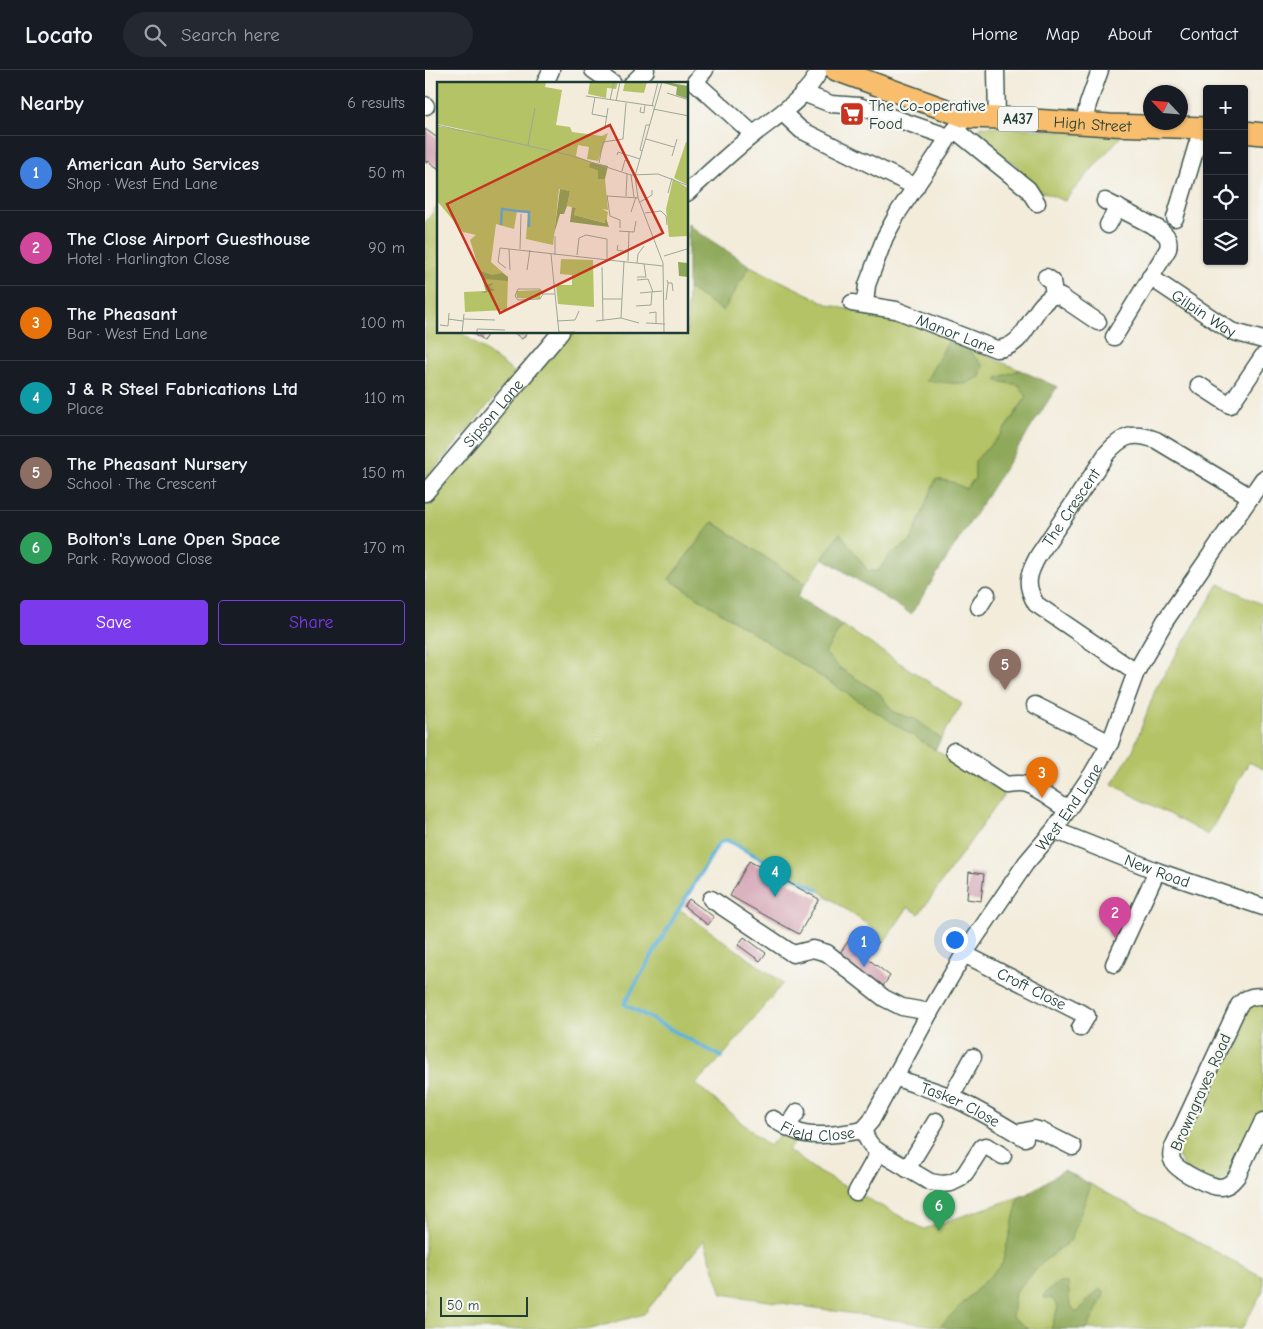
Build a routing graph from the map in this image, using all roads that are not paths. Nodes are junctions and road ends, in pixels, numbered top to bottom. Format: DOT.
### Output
graph roads {
  1 [pos="551,70"];
  2 [pos="593,70"];
  3 [pos="705,70"];
  4 [pos="819,70"];
  5 [pos="837,70"];
  6 [pos="996,70"];
  7 [pos="1100,70"];
  8 [pos="546,82"];
  9 [pos="610,82"];
  10 [pos="803,93"];
  11 [pos="783,113"];
  12 [pos="997,118"];
  13 [pos="1084,123"];
  14 [pos="957,128"];
  15 [pos="1203,128"];
  16 [pos="1203,130"];
  17 [pos="1248,132"];
  18 [pos="753,134"];
  19 [pos="1263,134"];
  20 [pos="916,187"];
  21 [pos="689,191"];
  22 [pos="1037,203"];
  23 [pos="1175,218"];
  24 [pos="1108,226"];
  25 [pos="1046,277"];
  26 [pos="1150,277"];
  27 [pos="1055,295"];
  28 [pos="1098,322"];
  29 [pos="559,334"];
  30 [pos="1114,337"];
  31 [pos="1263,340"];
  32 [pos="1263,356"];
  33 [pos="1199,385"];
  34 [pos="1263,479"];
  35 [pos="425,493"];
  36 [pos="1251,497"];
  37 [pos="1136,672"];
  38 [pos="1035,705"];
  39 [pos="1110,743"];
  40 [pos="954,751"];
  41 [pos="1068,810"];
  42 [pos="1053,830"];
  43 [pos="1157,871"];
  44 [pos="711,900"];
  45 [pos="1263,907"];
  46 [pos="793,954"];
  47 [pos="965,954"];
  48 [pos="1114,964"];
  49 [pos="806,965"];
  50 [pos="1263,996"];
  51 [pos="930,1012"];
  52 [pos="1080,1028"];
  53 [pos="973,1057"];
  54 [pos="895,1077"];
  55 [pos="951,1097"];
  56 [pos="797,1112"];
  57 [pos="773,1120"];
  58 [pos="936,1121"];
  59 [pos="1263,1121"];
  60 [pos="787,1127"];
  61 [pos="863,1130"];
  62 [pos="1073,1147"];
  63 [pos="879,1152"];
  64 [pos="1003,1156"];
  65 [pos="907,1169"];
  66 [pos="856,1193"];
  1 -- 8 [label="street"];
  2 -- 9 [label="street"];
  3 -- 18 [label="street"];
  4 -- 10 [label="street"];
  5 -- 14 [label="main road, High Street / A437"];
  6 -- 12 [label="street"];
  7 -- 13 [label="street"];
  10 -- 11 [label="street"];
  10 -- 14 [label="street"];
  11 -- 18 [label="street"];
  11 -- 20 [label="street"];
  12 -- 13 [label="main road, High Street / A437"];
  12 -- 14 [label="main road, High Street / A437"];
  13 -- 15 [label="main road, High Street / A437"];
  14 -- 20 [label="street, Manor Lane"];
  14 -- 22 [label="street"];
  16 -- 23 [label="street"];
  17 -- 19 [label="main road"];
  18 -- 21 [label="street"];
  20 -- 27 [label="street, Manor Lane"];
  24 -- 26 [label="street"];
  25 -- 27 [label="street"];
  26 -- 30 [label="street"];
  26 -- 31 [label="street, Gilpin Way"];
  27 -- 28 [label="street"];
  29 -- 35 [label="street, Sipson Lane"];
  32 -- 33 [label="street"];
  34 -- 36 [label="street, West End Lane"];
  36 -- 37 [label="street, West End Lane"];
  36 -- 37 [label="street, The Crescent"];
  37 -- 39 [label="street, West End Lane"];
  38 -- 39 [label="street"];
  39 -- 41 [label="street, West End Lane"];
  40 -- 41 [label="street"];
  41 -- 42 [label="street, West End Lane"];
  42 -- 43 [label="street, New Road"];
  42 -- 47 [label="street, West End Lane"];
  43 -- 45 [label="street, New Road"];
  43 -- 48 [label="street"];
  44 -- 46 [label="street"];
  46 -- 49 [label="street"];
  46 -- 51 [label="street"];
  47 -- 51 [label="street, West End Lane"];
  47 -- 52 [label="street, Croft Close"];
  50 -- 59 [label="street, Browngraves Road"];
  51 -- 54 [label="street, West End Lane"];
  53 -- 55 [label="street"];
  54 -- 55 [label="street, Tasker Close"];
  54 -- 61 [label="street, West End Lane"];
  55 -- 62 [label="street, Tasker Close"];
  56 -- 60 [label="street"];
  57 -- 60 [label="street, Field Close"];
  58 -- 65 [label="street"];
  60 -- 61 [label="street, Field Close"];
  61 -- 63 [label="street"];
  63 -- 65 [label="street"];
  63 -- 66 [label="street"];
  64 -- 65 [label="street"];
}
